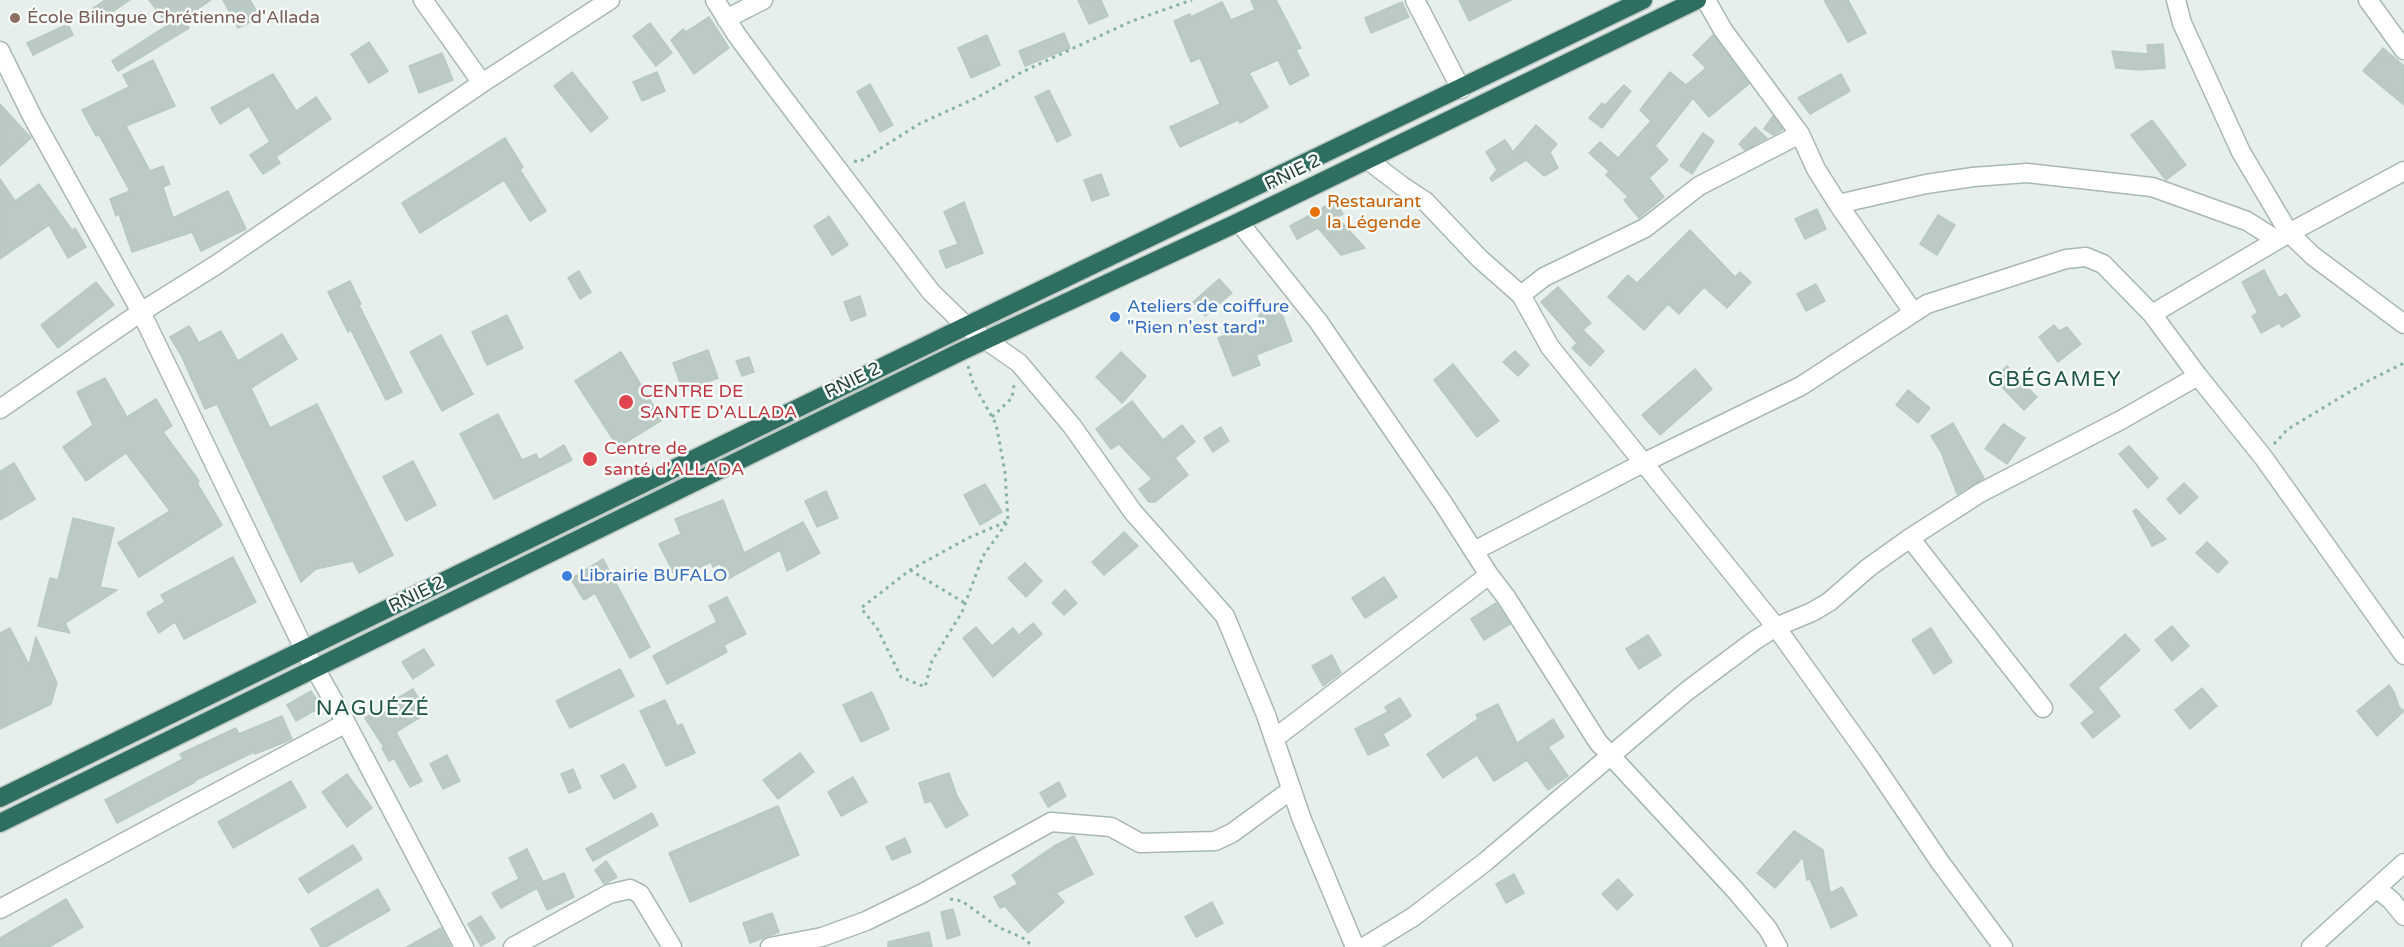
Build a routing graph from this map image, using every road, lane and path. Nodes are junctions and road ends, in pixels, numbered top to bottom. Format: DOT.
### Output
graph roads {
  1 [pos="423,0"];
  2 [pos="610,0"];
  3 [pos="715,0"];
  4 [pos="764,0"];
  5 [pos="1192,0"];
  6 [pos="1415,0"];
  7 [pos="1643,0"];
  8 [pos="1697,0"];
  9 [pos="1706,0"];
  10 [pos="2176,0"];
  11 [pos="2368,0"];
  12 [pos="585,7"];
  13 [pos="726,19"];
  14 [pos="2404,50"];
  15 [pos="0,51"];
  16 [pos="482,83"];
  17 [pos="1461,89"];
  18 [pos="1800,134"];
  19 [pos="851,160"];
  20 [pos="1368,160"];
  21 [pos="2404,171"];
  22 [pos="1838,204"];
  23 [pos="1239,222"];
  24 [pos="2283,236"];
  25 [pos="1521,295"];
  26 [pos="141,312"];
  27 [pos="1913,312"];
  28 [pos="2152,314"];
  29 [pos="2404,324"];
  30 [pos="966,326"];
  31 [pos="985,340"];
  32 [pos="962,351"];
  33 [pos="1019,363"];
  34 [pos="2404,363"];
  35 [pos="2198,376"];
  36 [pos="0,409"];
  37 [pos="992,417"];
  38 [pos="2262,457"];
  39 [pos="1643,463"];
  40 [pos="1008,521"];
  41 [pos="1910,538"];
  42 [pos="1474,551"];
  43 [pos="910,570"];
  44 [pos="1489,575"];
  45 [pos="965,603"];
  46 [pos="1776,627"];
  47 [pos="304,649"];
  48 [pos="2404,655"];
  49 [pos="315,668"];
  50 [pos="2043,708"];
  51 [pos="346,723"];
  52 [pos="1275,738"];
  53 [pos="1610,758"];
  54 [pos="51,774"];
  55 [pos="1291,790"];
  56 [pos="63,793"];
  57 [pos="0,798"];
  58 [pos="0,823"];
  59 [pos="2404,863"];
  60 [pos="2376,888"];
  61 [pos="921,894"];
  62 [pos="0,909"];
  63 [pos="2404,916"];
  64 [pos="823,942"];
  65 [pos="464,947"];
  66 [pos="513,947"];
  67 [pos="672,947"];
  68 [pos="770,947"];
  69 [pos="1033,947"];
  70 [pos="1355,947"];
  71 [pos="1364,947"];
  72 [pos="1778,947"];
  73 [pos="2003,947"];
  74 [pos="2311,947"];
  1 -- 16 [label="street"];
  2 -- 12 [label="street"];
  3 -- 13 [label="street"];
  4 -- 13 [label="street"];
  5 -- 19 [label="path"];
  6 -- 17 [label="street"];
  7 -- 17 [label="highway, RNIE 2 / RNIE 2"];
  8 -- 20 [label="highway, RNIE 2 / RNIE 2"];
  9 -- 18 [label="street"];
  10 -- 24 [label="street"];
  11 -- 14 [label="street"];
  12 -- 16 [label="street"];
  13 -- 30 [label="street"];
  15 -- 26 [label="street"];
  16 -- 26 [label="street"];
  17 -- 30 [label="highway, RNIE 2 / RNIE 2"];
  18 -- 22 [label="street"];
  18 -- 25 [label="street"];
  20 -- 23 [label="highway, RNIE 2 / RNIE 2"];
  20 -- 25 [label="street"];
  21 -- 24 [label="street"];
  22 -- 24 [label="street"];
  22 -- 27 [label="street"];
  23 -- 31 [label="highway, RNIE 2 / RNIE 2"];
  23 -- 42 [label="street"];
  24 -- 28 [label="street"];
  24 -- 29 [label="street"];
  25 -- 39 [label="street"];
  26 -- 36 [label="street"];
  26 -- 47 [label="street"];
  27 -- 28 [label="street"];
  27 -- 39 [label="street"];
  28 -- 35 [label="street"];
  30 -- 31 [label="street"];
  30 -- 47 [label="highway, RNIE 2 / RNIE 2"];
  31 -- 32 [label="highway, RNIE 2 / RNIE 2"];
  31 -- 33 [label="street"];
  32 -- 37 [label="path"];
  32 -- 49 [label="highway, RNIE 2 / RNIE 2"];
  33 -- 37 [label="path"];
  33 -- 52 [label="street"];
  34 -- 38 [label="path"];
  35 -- 38 [label="street"];
  35 -- 41 [label="street"];
  37 -- 40 [label="path"];
  38 -- 48 [label="street"];
  39 -- 42 [label="street"];
  39 -- 46 [label="street"];
  40 -- 43 [label="path"];
  40 -- 45 [label="path"];
  41 -- 46 [label="street"];
  41 -- 50 [label="street"];
  42 -- 44 [label="street"];
  43 -- 45 [label="path"];
  43 -- 45 [label="path"];
  44 -- 52 [label="street"];
  44 -- 53 [label="street"];
  46 -- 53 [label="street"];
  46 -- 73 [label="street"];
  47 -- 49 [label="street"];
  47 -- 54 [label="highway, RNIE 2 / RNIE 2"];
  49 -- 51 [label="street"];
  49 -- 56 [label="highway, RNIE 2 / RNIE 2"];
  51 -- 62 [label="street"];
  51 -- 65 [label="street"];
  52 -- 55 [label="street"];
  53 -- 71 [label="street"];
  53 -- 72 [label="street"];
  54 -- 56 [label="highway"];
  54 -- 57 [label="highway, RNIE 2 / RNIE 2"];
  55 -- 61 [label="street"];
  55 -- 70 [label="street"];
  56 -- 58 [label="highway, RNIE 2 / RNIE 2"];
  59 -- 60 [label="street"];
  60 -- 63 [label="street"];
  60 -- 74 [label="street"];
  61 -- 64 [label="street"];
  61 -- 69 [label="path"];
  64 -- 68 [label="street"];
  66 -- 67 [label="street"];
}
